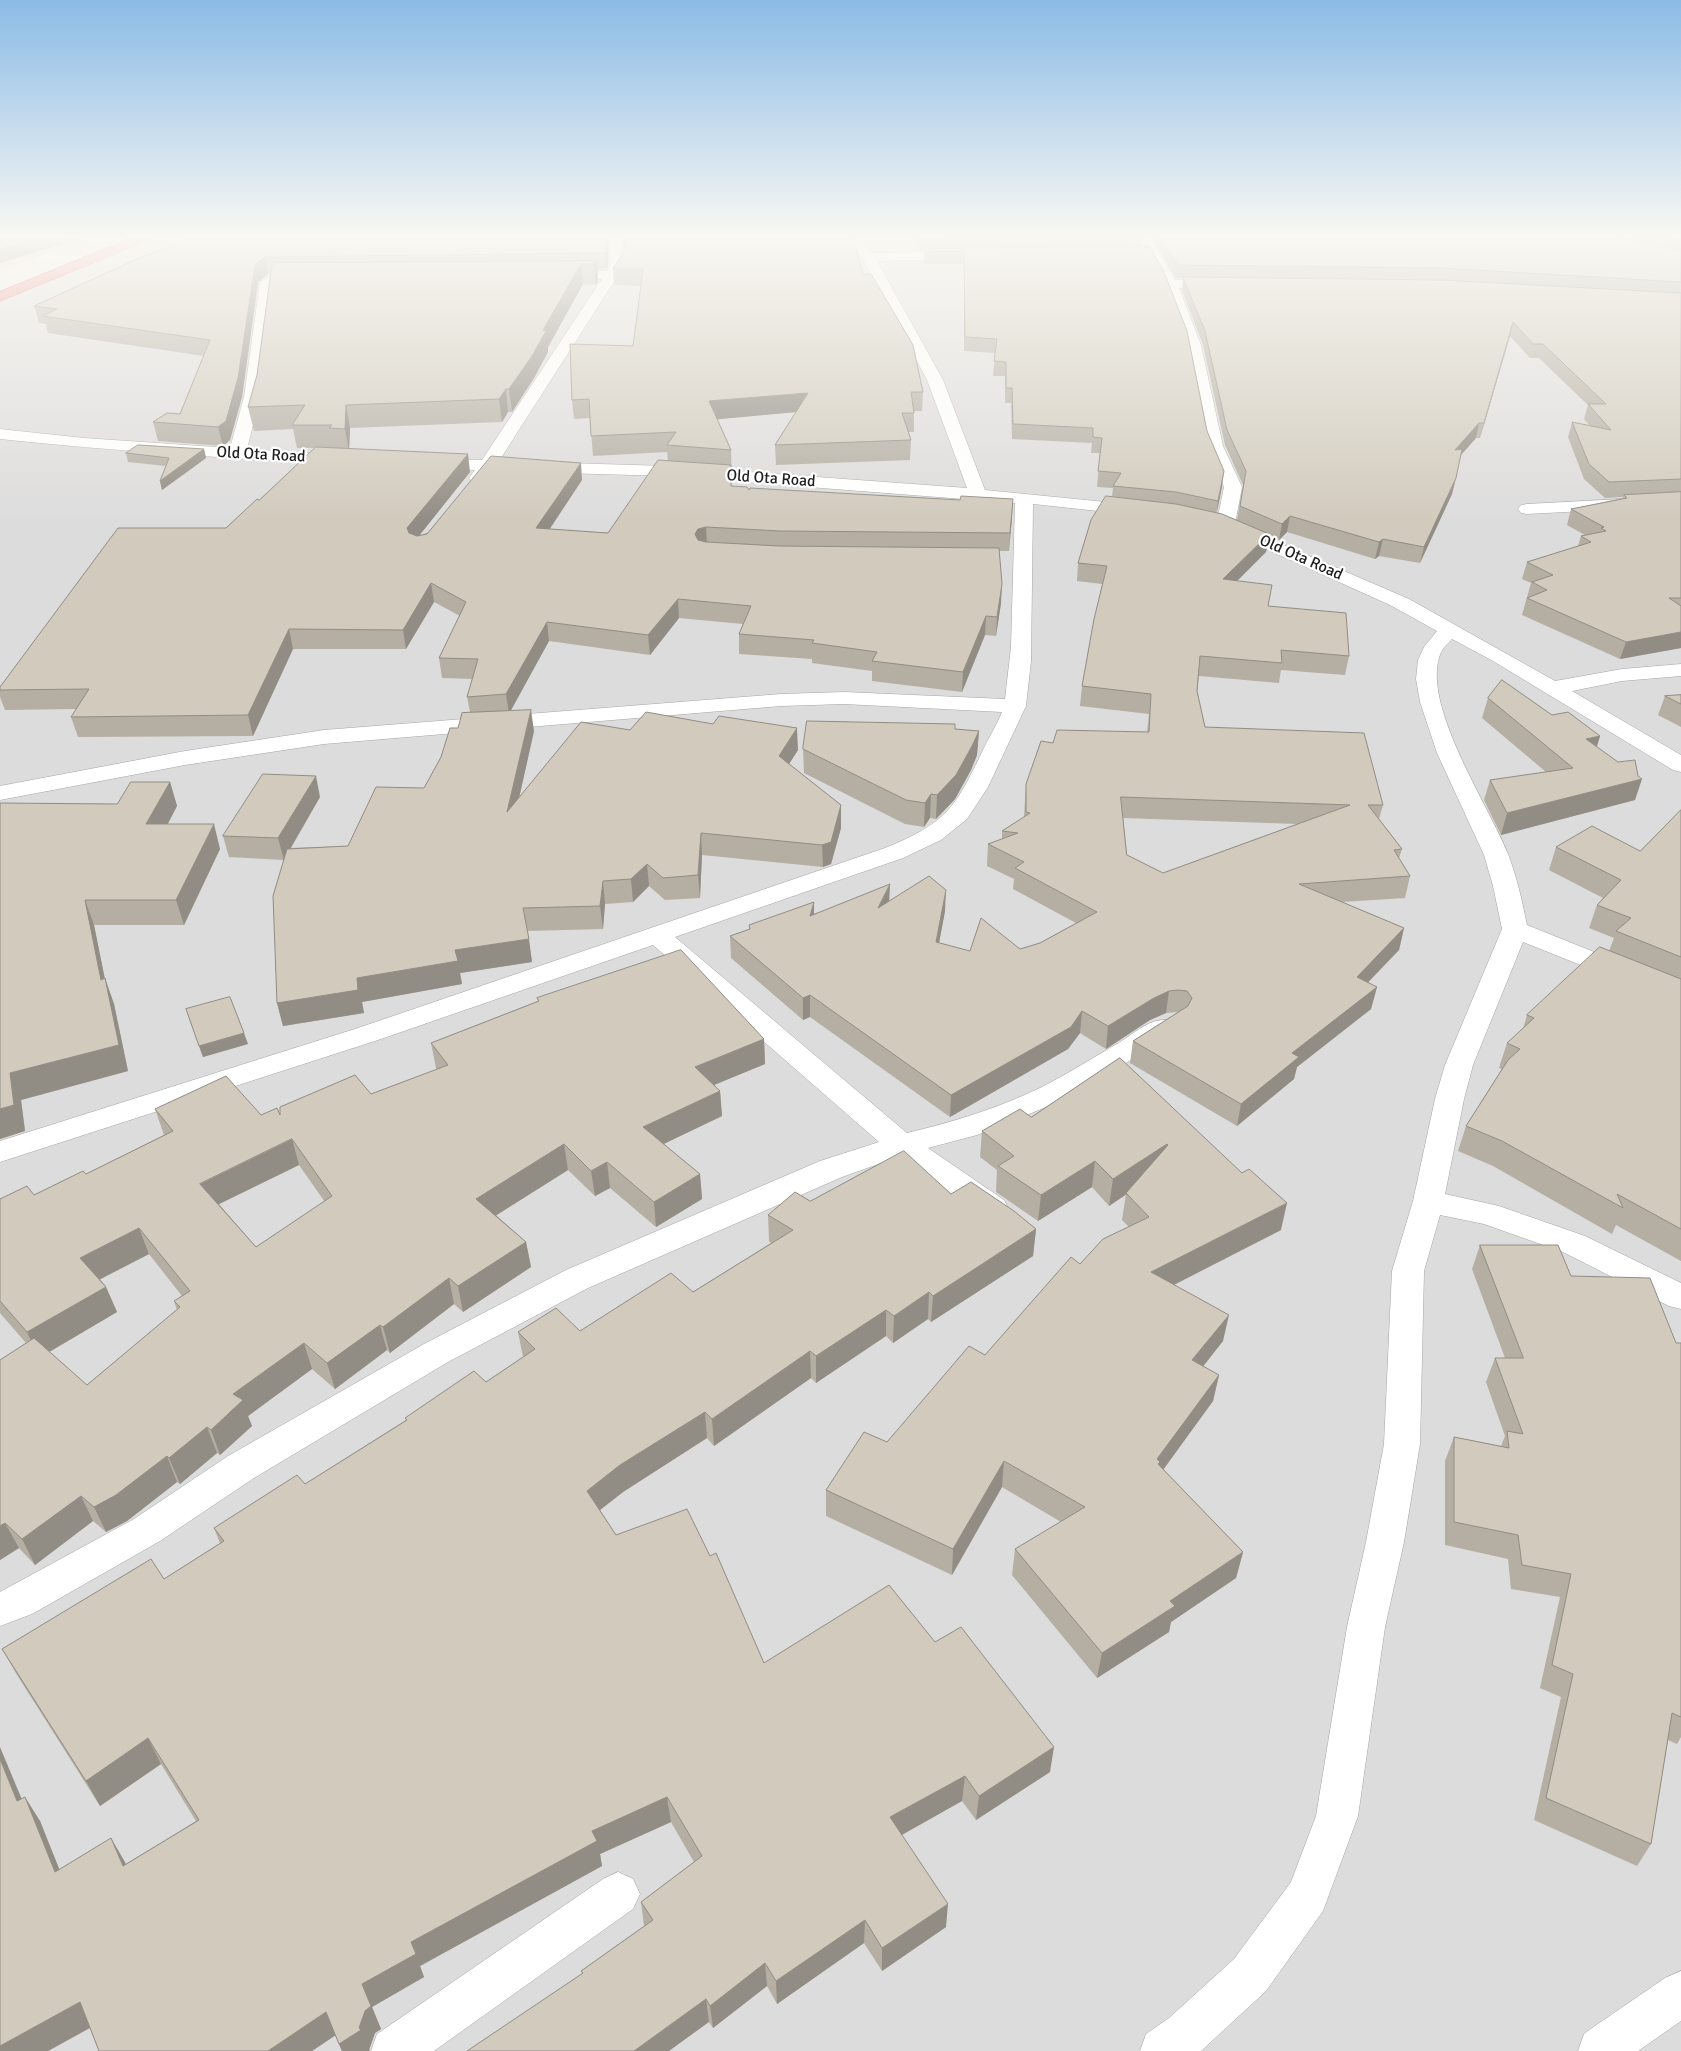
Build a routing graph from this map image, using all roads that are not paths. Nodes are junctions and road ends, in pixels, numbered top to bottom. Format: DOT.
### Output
graph roads {
  1 [pos="261,332"];
  2 [pos="575,332"];
  3 [pos="909,332"];
  4 [pos="1189,332"];
  5 [pos="0,434"];
  6 [pos="237,454"];
  7 [pos="360,460"];
  8 [pos="419,463"];
  9 [pos="487,466"];
  10 [pos="469,488"];
  11 [pos="978,495"];
  12 [pos="1024,498"];
  13 [pos="1681,501"];
  14 [pos="1527,509"];
  15 [pos="1155,513"];
  16 [pos="1443,626"];
  17 [pos="1681,670"];
  18 [pos="1552,688"];
  19 [pos="1015,706"];
  20 [pos="1681,765"];
  21 [pos="0,793"];
  22 [pos="1515,929"];
  23 [pos="657,935"];
  24 [pos="1681,997"];
  25 [pos="1173,1021"];
  26 [pos="902,1145"];
  27 [pos="0,1152"];
  28 [pos="1428,1201"];
  29 [pos="1017,1224"];
  30 [pos="1681,1298"];
  31 [pos="0,1609"];
  32 [pos="618,1894"];
  33 [pos="1681,1994"];
  34 [pos="394,2051"];
  35 [pos="1163,2051"];
  36 [pos="1601,2051"];
  1 -- 6 [label="street"];
  2 -- 9 [label="street"];
  3 -- 11 [label="street"];
  4 -- 16 [label="street, Old Ota Road"];
  5 -- 6 [label="street, Old Ota Road"];
  6 -- 7 [label="street, Old Ota Road"];
  8 -- 9 [label="street, Old Ota Road"];
  9 -- 10 [label="street"];
  9 -- 11 [label="street, Old Ota Road"];
  11 -- 12 [label="street, Old Ota Road"];
  12 -- 15 [label="street, Old Ota Road"];
  12 -- 19 [label="street"];
  13 -- 14 [label="street"];
  16 -- 18 [label="street, Old Ota Road"];
  16 -- 22 [label="street"];
  17 -- 18 [label="street"];
  18 -- 20 [label="street, Old Ota Road"];
  19 -- 21 [label="street"];
  19 -- 23 [label="street"];
  22 -- 24 [label="street"];
  22 -- 28 [label="street"];
  23 -- 26 [label="street"];
  23 -- 27 [label="street"];
  25 -- 26 [label="street"];
  26 -- 29 [label="street"];
  26 -- 31 [label="street"];
  28 -- 30 [label="street"];
  28 -- 35 [label="street"];
  32 -- 34 [label="street"];
  33 -- 36 [label="street"];
}
